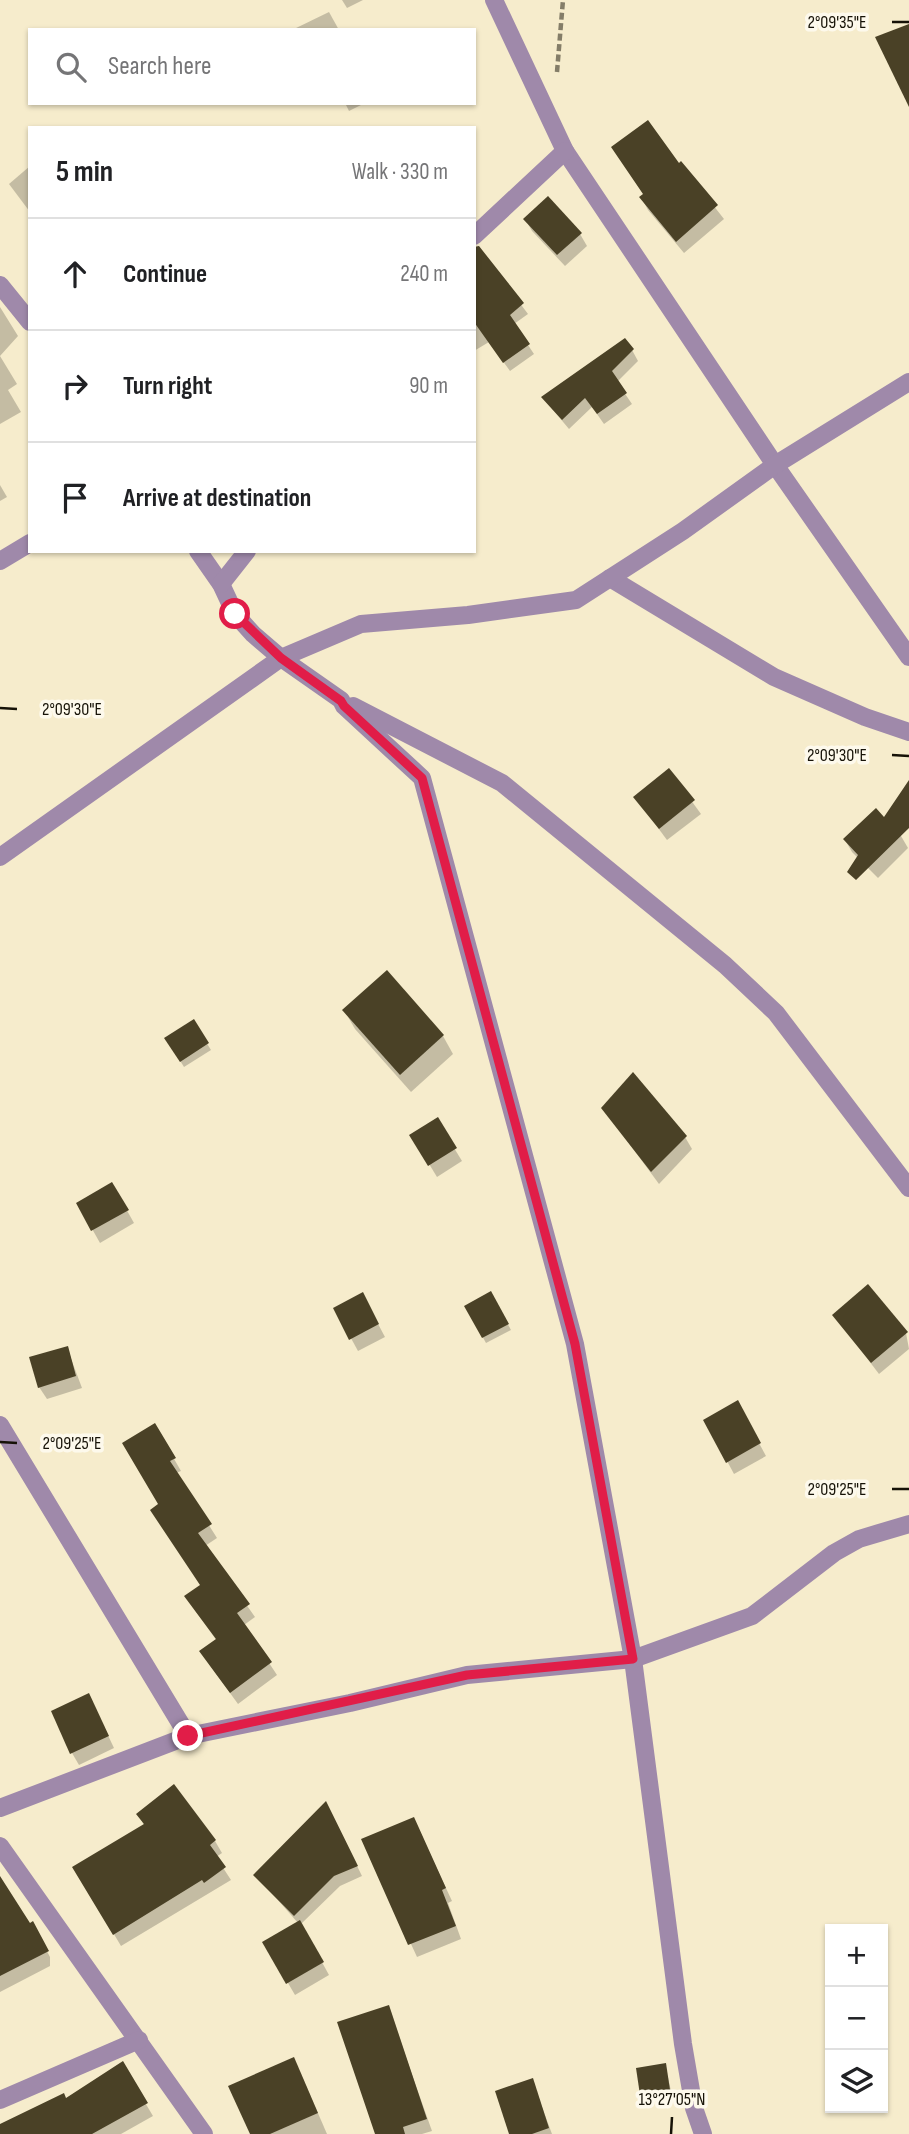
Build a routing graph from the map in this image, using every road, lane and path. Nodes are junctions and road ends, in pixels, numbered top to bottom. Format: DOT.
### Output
graph roads {
  1 [pos="494,0"];
  2 [pos="565,151"];
  3 [pos="476,234"];
  4 [pos="0,285"];
  5 [pos="28,320"];
  6 [pos="909,382"];
  7 [pos="775,466"];
  8 [pos="28,544"];
  9 [pos="199,553"];
  10 [pos="245,553"];
  11 [pos="0,561"];
  12 [pos="610,578"];
  13 [pos="221,584"];
  14 [pos="909,657"];
  15 [pos="281,658"];
  16 [pos="341,701"];
  17 [pos="909,732"];
  18 [pos="0,857"];
  19 [pos="909,1188"];
  20 [pos="0,1425"];
  21 [pos="909,1524"];
  22 [pos="633,1659"];
  23 [pos="188,1736"];
  24 [pos="0,1808"];
  25 [pos="0,1846"];
  26 [pos="139,2040"];
  27 [pos="0,2100"];
  28 [pos="204,2134"];
  29 [pos="703,2134"];
  1 -- 2 [label="street"];
  2 -- 3 [label="street"];
  2 -- 7 [label="street"];
  4 -- 5 [label="street"];
  6 -- 7 [label="street"];
  7 -- 12 [label="street"];
  7 -- 14 [label="street"];
  8 -- 11 [label="street"];
  9 -- 13 [label="street"];
  10 -- 13 [label="street"];
  12 -- 15 [label="street"];
  12 -- 17 [label="street"];
  13 -- 15 [label="street"];
  15 -- 16 [label="street"];
  15 -- 18 [label="street"];
  16 -- 19 [label="street"];
  16 -- 22 [label="street"];
  20 -- 23 [label="street"];
  21 -- 22 [label="street"];
  22 -- 23 [label="street"];
  22 -- 29 [label="street"];
  23 -- 24 [label="street"];
  25 -- 26 [label="street"];
  26 -- 27 [label="street"];
  26 -- 28 [label="street"];
}
